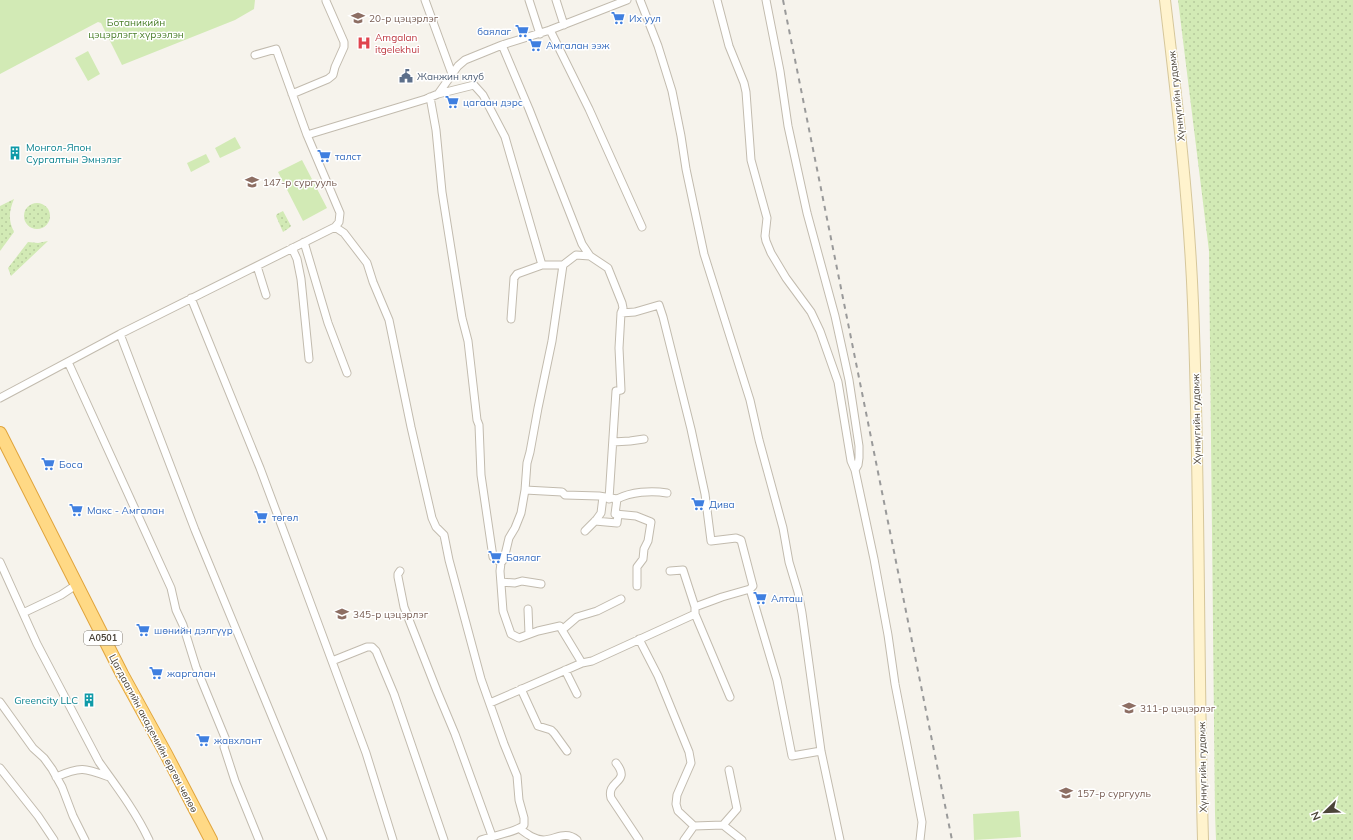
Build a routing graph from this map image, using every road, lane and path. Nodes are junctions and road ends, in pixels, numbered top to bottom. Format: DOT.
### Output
graph roads {
  1 [pos="425,0"];
  2 [pos="528,0"];
  3 [pos="556,0"];
  4 [pos="627,0"];
  5 [pos="640,0"];
  6 [pos="717,0"];
  7 [pos="766,0"];
  8 [pos="1165,0"];
  9 [pos="326,1"];
  10 [pos="564,25"];
  11 [pos="550,30"];
  12 [pos="540,34"];
  13 [pos="502,45"];
  14 [pos="255,55"];
  15 [pos="452,74"];
  16 [pos="292,94"];
  17 [pos="438,94"];
  18 [pos="430,97"];
  19 [pos="307,135"];
  20 [pos="335,227"];
  21 [pos="642,227"];
  22 [pos="304,242"];
  23 [pos="292,248"];
  24 [pos="590,256"];
  25 [pos="563,264"];
  26 [pos="542,265"];
  27 [pos="257,266"];
  28 [pos="266,295"];
  29 [pos="191,298"];
  30 [pos="621,313"];
  31 [pos="511,319"];
  32 [pos="120,334"];
  33 [pos="309,359"];
  34 [pos="68,362"];
  35 [pos="347,373"];
  36 [pos="0,398"];
  37 [pos="644,439"];
  38 [pos="2,441"];
  39 [pos="613,442"];
  40 [pos="855,470"];
  41 [pos="526,490"];
  42 [pos="667,493"];
  43 [pos="606,498"];
  44 [pos="617,499"];
  45 [pos="618,514"];
  46 [pos="595,521"];
  47 [pos="585,531"];
  48 [pos="0,562"];
  49 [pos="501,563"];
  50 [pos="400,571"];
  51 [pos="670,571"];
  52 [pos="501,582"];
  53 [pos="541,584"];
  54 [pos="76,585"];
  55 [pos="637,586"];
  56 [pos="750,589"];
  57 [pos="621,599"];
  58 [pos="528,608"];
  59 [pos="695,610"];
  60 [pos="23,614"];
  61 [pos="562,630"];
  62 [pos="529,634"];
  63 [pos="639,639"];
  64 [pos="332,661"];
  65 [pos="582,663"];
  66 [pos="565,670"];
  67 [pos="522,689"];
  68 [pos="577,694"];
  69 [pos="730,697"];
  70 [pos="0,702"];
  71 [pos="490,703"];
  72 [pos="2,711"];
  73 [pos="567,751"];
  74 [pos="820,751"];
  75 [pos="616,763"];
  76 [pos="0,768"];
  77 [pos="729,770"];
  78 [pos="56,777"];
  79 [pos="109,777"];
  80 [pos="723,825"];
  81 [pos="694,826"];
  82 [pos="520,829"];
  83 [pos="492,836"];
  84 [pos="54,840"];
  85 [pos="85,840"];
  86 [pos="149,840"];
  87 [pos="211,840"];
  88 [pos="259,840"];
  89 [pos="323,840"];
  90 [pos="393,840"];
  91 [pos="444,840"];
  92 [pos="481,840"];
  93 [pos="576,840"];
  94 [pos="639,840"];
  95 [pos="684,840"];
  96 [pos="742,840"];
  97 [pos="840,840"];
  98 [pos="920,840"];
  99 [pos="1203,840"];
  1 -- 15 [label="street"];
  2 -- 12 [label="street"];
  3 -- 10 [label="street"];
  4 -- 10 [label="street"];
  5 -- 74 [label="street"];
  6 -- 40 [label="street"];
  7 -- 40 [label="street"];
  8 -- 99 [label="main road, Хүннүгийн гудамж"];
  9 -- 16 [label="street"];
  10 -- 11 [label="street"];
  11 -- 12 [label="street"];
  11 -- 21 [label="street"];
  12 -- 13 [label="street"];
  13 -- 15 [label="street"];
  13 -- 24 [label="street"];
  14 -- 16 [label="street"];
  15 -- 17 [label="street"];
  16 -- 19 [label="street"];
  17 -- 18 [label="street"];
  17 -- 26 [label="street"];
  18 -- 19 [label="street"];
  18 -- 49 [label="street"];
  19 -- 20 [label="street"];
  20 -- 22 [label="street"];
  20 -- 71 [label="street"];
  22 -- 23 [label="street"];
  22 -- 35 [label="street"];
  23 -- 27 [label="street"];
  23 -- 33 [label="street"];
  24 -- 25 [label="street"];
  24 -- 30 [label="street"];
  25 -- 26 [label="street"];
  25 -- 41 [label="street"];
  26 -- 31 [label="street"];
  27 -- 28 [label="street"];
  27 -- 29 [label="street"];
  29 -- 32 [label="street"];
  29 -- 64 [label="street"];
  30 -- 39 [label="street"];
  30 -- 56 [label="street"];
  32 -- 34 [label="street"];
  32 -- 89 [label="street"];
  34 -- 36 [label="street"];
  34 -- 88 [label="street"];
  37 -- 39 [label="street"];
  38 -- 54 [label="highway, Цагдаагийн академийн өргөн чөлөө / A0501"];
  39 -- 43 [label="street"];
  40 -- 98 [label="street"];
  41 -- 43 [label="street"];
  41 -- 49 [label="street"];
  42 -- 44 [label="street"];
  43 -- 44 [label="street"];
  43 -- 46 [label="street"];
  44 -- 45 [label="street"];
  45 -- 46 [label="street"];
  45 -- 55 [label="street"];
  46 -- 47 [label="street"];
  48 -- 60 [label="street"];
  49 -- 52 [label="street"];
  50 -- 83 [label="street"];
  51 -- 59 [label="street"];
  52 -- 53 [label="street"];
  52 -- 62 [label="street"];
  54 -- 60 [label="street"];
  54 -- 87 [label="highway, Цагдаагийн академийн өргөн чөлөө / A0501"];
  56 -- 59 [label="street"];
  56 -- 74 [label="street"];
  57 -- 61 [label="street"];
  58 -- 62 [label="street"];
  59 -- 63 [label="street"];
  59 -- 69 [label="street"];
  60 -- 79 [label="street"];
  61 -- 62 [label="street"];
  61 -- 65 [label="street"];
  63 -- 65 [label="street"];
  63 -- 81 [label="street"];
  64 -- 90 [label="street"];
  64 -- 91 [label="street"];
  65 -- 66 [label="street"];
  66 -- 67 [label="street"];
  66 -- 68 [label="street"];
  67 -- 71 [label="street"];
  67 -- 73 [label="street"];
  70 -- 72 [label="street"];
  71 -- 82 [label="street"];
  72 -- 78 [label="street"];
  74 -- 97 [label="street"];
  75 -- 94 [label="street"];
  76 -- 84 [label="street"];
  77 -- 80 [label="street"];
  78 -- 79 [label="street"];
  78 -- 85 [label="street"];
  79 -- 86 [label="street"];
  80 -- 81 [label="street"];
  80 -- 96 [label="street"];
  81 -- 95 [label="street"];
  82 -- 83 [label="street"];
  82 -- 93 [label="street"];
  83 -- 92 [label="street"];
}
